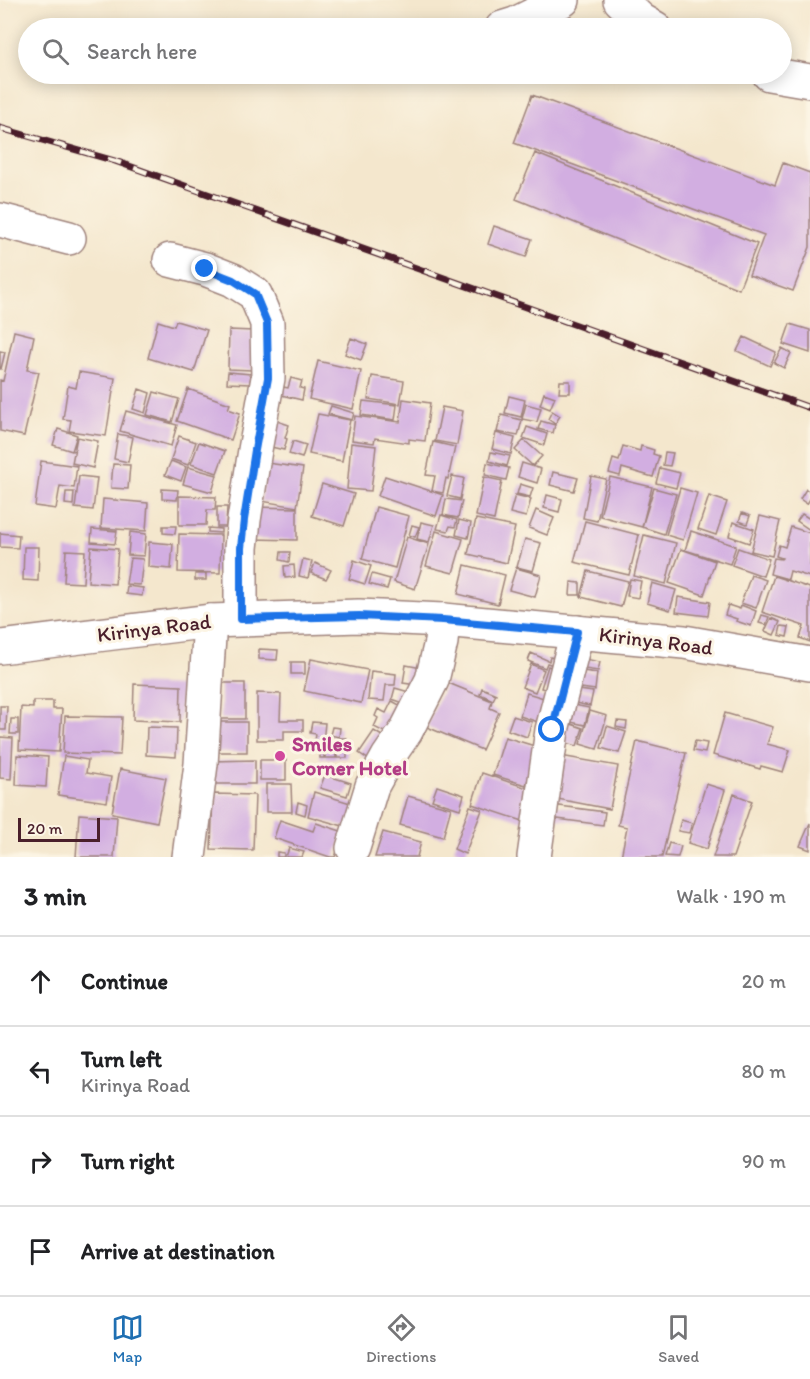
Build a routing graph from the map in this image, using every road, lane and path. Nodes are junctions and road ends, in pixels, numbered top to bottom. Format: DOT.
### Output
graph roads {
  1 [pos="563,0"];
  2 [pos="620,0"];
  3 [pos="526,18"];
  4 [pos="639,18"];
  5 [pos="792,78"];
  6 [pos="810,81"];
  7 [pos="0,220"];
  8 [pos="69,238"];
  9 [pos="170,260"];
  10 [pos="225,620"];
  11 [pos="443,620"];
  12 [pos="577,632"];
  13 [pos="0,647"];
  14 [pos="810,664"];
  15 [pos="353,848"];
  16 [pos="189,857"];
  17 [pos="534,857"];
  1 -- 3 [label="street"];
  2 -- 4 [label="street"];
  5 -- 6 [label="street"];
  7 -- 8 [label="street"];
  9 -- 10 [label="street"];
  10 -- 11 [label="street, Kirinya Road"];
  10 -- 13 [label="street, Kirinya Road"];
  10 -- 16 [label="street"];
  11 -- 12 [label="street, Kirinya Road"];
  11 -- 15 [label="street"];
  12 -- 14 [label="street, Kirinya Road"];
  12 -- 17 [label="street"];
}
